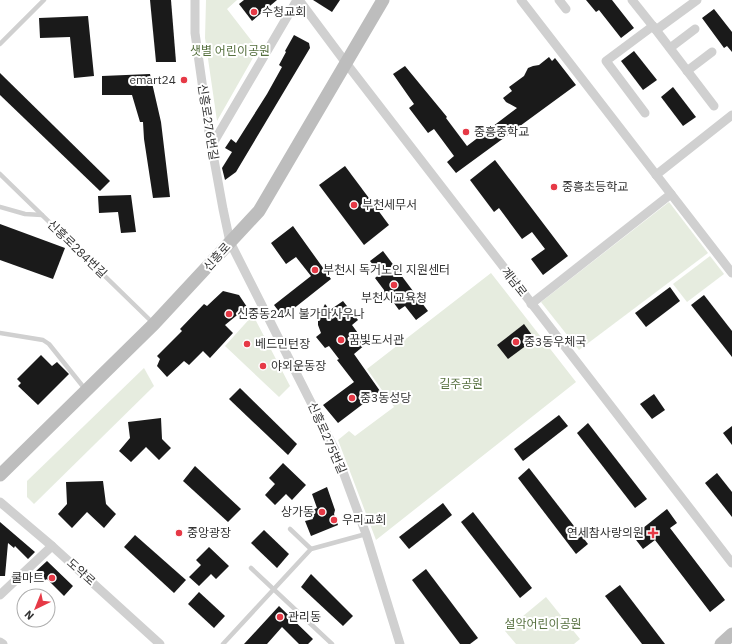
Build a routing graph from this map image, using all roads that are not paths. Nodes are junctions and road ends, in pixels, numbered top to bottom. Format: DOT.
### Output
graph roads {
  1 [pos="44,0"];
  2 [pos="195,0"];
  3 [pos="298,0"];
  4 [pos="383,0"];
  5 [pos="521,0"];
  6 [pos="560,0"];
  7 [pos="632,0"];
  8 [pos="697,0"];
  9 [pos="566,9"];
  10 [pos="654,28"];
  11 [pos="695,29"];
  12 [pos="0,44"];
  13 [pos="670,48"];
  14 [pos="712,52"];
  15 [pos="346,63"];
  16 [pos="687,71"];
  17 [pos="714,106"];
  18 [pos="645,113"];
  19 [pos="732,115"];
  20 [pos="212,145"];
  21 [pos="0,174"];
  22 [pos="656,175"];
  23 [pos="671,194"];
  24 [pos="0,206"];
  25 [pos="42,215"];
  26 [pos="230,242"];
  27 [pos="732,272"];
  28 [pos="532,304"];
  29 [pos="154,324"];
  30 [pos="0,333"];
  31 [pos="86,390"];
  32 [pos="0,475"];
  33 [pos="0,502"];
  34 [pos="290,529"];
  35 [pos="366,534"];
  36 [pos="52,546"];
  37 [pos="311,549"];
  38 [pos="732,562"];
  39 [pos="251,568"];
  40 [pos="274,589"];
  41 [pos="0,595"];
  42 [pos="732,634"];
  43 [pos="0,642"];
  44 [pos="3,644"];
  45 [pos="160,644"];
  46 [pos="223,644"];
  47 [pos="332,644"];
  48 [pos="400,644"];
  49 [pos="721,644"];
  1 -- 12 [label="lane"];
  2 -- 20 [label="street, 신흥로276번길"];
  3 -- 15 [label="street, 계남로"];
  3 -- 20 [label="street"];
  4 -- 15 [label="street, 신흥로"];
  5 -- 22 [label="street"];
  6 -- 9 [label="street"];
  7 -- 10 [label="street"];
  8 -- 10 [label="street"];
  10 -- 13 [label="street"];
  10 -- 18 [label="street"];
  11 -- 13 [label="street"];
  13 -- 16 [label="street"];
  14 -- 16 [label="street"];
  15 -- 26 [label="street, 신흥로"];
  15 -- 28 [label="street, 계남로"];
  16 -- 17 [label="street"];
  19 -- 22 [label="street"];
  20 -- 26 [label="street, 신흥로276번길"];
  21 -- 25 [label="lane, 신흥로284번길"];
  22 -- 23 [label="street"];
  23 -- 27 [label="street"];
  23 -- 28 [label="street"];
  24 -- 25 [label="lane"];
  25 -- 29 [label="lane, 신흥로284번길"];
  26 -- 29 [label="street, 신흥로"];
  26 -- 35 [label="street, 신흥로275번길"];
  28 -- 38 [label="street, 계남로"];
  29 -- 31 [label="street, 신흥로"];
  30 -- 31 [label="lane"];
  31 -- 32 [label="street, 신흥로"];
  33 -- 36 [label="street, 도약로"];
  34 -- 37 [label="lane"];
  35 -- 37 [label="lane"];
  35 -- 48 [label="street, 신흥로275번길"];
  36 -- 41 [label="street"];
  36 -- 45 [label="street, 도약로"];
  37 -- 40 [label="lane"];
  39 -- 40 [label="lane"];
  40 -- 46 [label="lane"];
  40 -- 47 [label="lane"];
  42 -- 49 [label="street"];
  43 -- 44 [label="street"];
}
